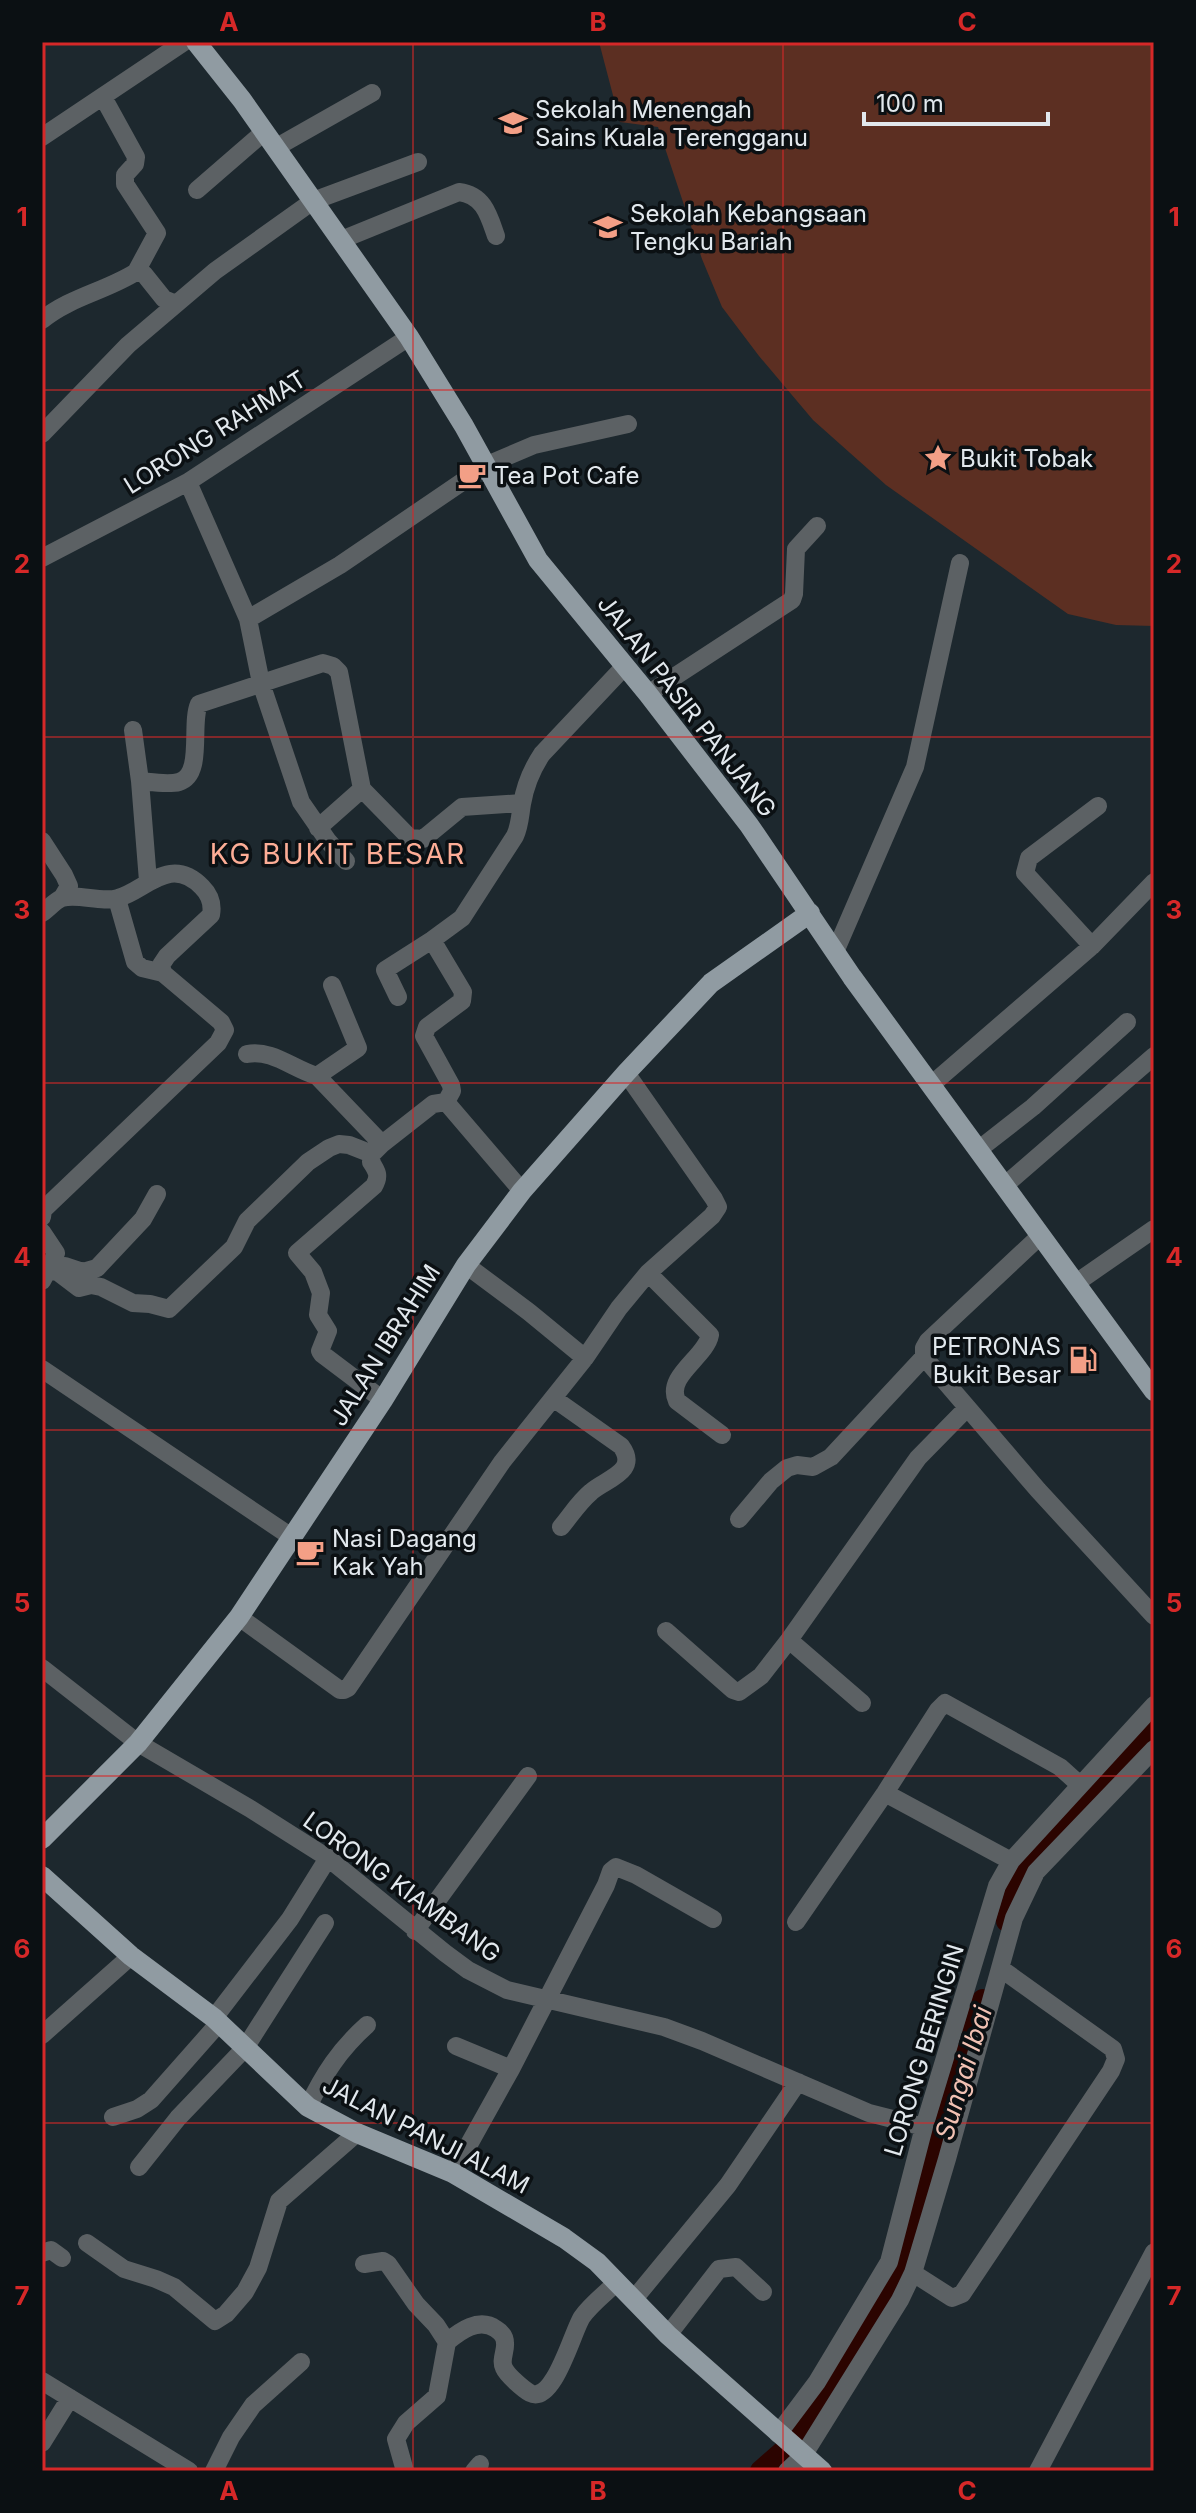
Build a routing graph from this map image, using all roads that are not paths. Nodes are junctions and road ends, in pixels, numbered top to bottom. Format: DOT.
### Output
graph roads {
  1 [pos="184,42"];
  2 [pos="196,42"];
  3 [pos="372,93"];
  4 [pos="103,97"];
  5 [pos="42,137"];
  6 [pos="270,140"];
  7 [pos="418,162"];
  8 [pos="197,190"];
  9 [pos="313,201"];
  10 [pos="496,236"];
  11 [pos="341,240"];
  12 [pos="136,272"];
  13 [pos="176,304"];
  14 [pos="42,320"];
  15 [pos="409,337"];
  16 [pos="628,424"];
  17 [pos="42,434"];
  18 [pos="487,465"];
  19 [pos="188,482"];
  20 [pos="817,526"];
  21 [pos="42,558"];
  22 [pos="960,563"];
  23 [pos="248,619"];
  24 [pos="624,667"];
  25 [pos="261,683"];
  26 [pos="648,694"];
  27 [pos="133,730"];
  28 [pos="140,781"];
  29 [pos="362,789"];
  30 [pos="522,803"];
  31 [pos="1098,806"];
  32 [pos="318,828"];
  33 [pos="42,841"];
  34 [pos="346,861"];
  35 [pos="148,881"];
  36 [pos="1154,882"];
  37 [pos="62,898"];
  38 [pos="117,899"];
  39 [pos="42,913"];
  40 [pos="810,913"];
  41 [pos="432,940"];
  42 [pos="1092,946"];
  43 [pos="835,952"];
  44 [pos="163,973"];
  45 [pos="332,985"];
  46 [pos="398,997"];
  47 [pos="1127,1022"];
  48 [pos="247,1054"];
  49 [pos="1154,1056"];
  50 [pos="626,1073"];
  51 [pos="317,1076"];
  52 [pos="931,1085"];
  53 [pos="446,1102"];
  54 [pos="377,1149"];
  55 [pos="978,1150"];
  56 [pos="1004,1186"];
  57 [pos="522,1191"];
  58 [pos="157,1194"];
  59 [pos="42,1217"];
  60 [pos="1154,1229"];
  61 [pos="42,1232"];
  62 [pos="1040,1236"];
  63 [pos="466,1265"];
  64 [pos="50,1273"];
  65 [pos="648,1273"];
  66 [pos="1076,1283"];
  67 [pos="924,1357"];
  68 [pos="585,1358"];
  69 [pos="42,1369"];
  70 [pos="1154,1391"];
  71 [pos="553,1398"];
  72 [pos="383,1400"];
  73 [pos="967,1408"];
  74 [pos="722,1435"];
  75 [pos="739,1519"];
  76 [pos="561,1527"];
  77 [pos="293,1538"];
  78 [pos="1154,1616"];
  79 [pos="239,1617"];
  80 [pos="666,1631"];
  81 [pos="789,1640"];
  82 [pos="42,1668"];
  83 [pos="862,1703"];
  84 [pos="1154,1705"];
  85 [pos="138,1743"];
  86 [pos="1154,1749"];
  87 [pos="528,1776"];
  88 [pos="1080,1785"];
  89 [pos="885,1793"];
  90 [pos="42,1839"];
  91 [pos="328,1858"];
  92 [pos="1011,1861"];
  93 [pos="42,1876"];
  94 [pos="713,1919"];
  95 [pos="796,1922"];
  96 [pos="325,1923"];
  97 [pos="415,1931"];
  98 [pos="131,1956"];
  99 [pos="1000,1968"];
  100 [pos="547,2001"];
  101 [pos="216,2021"];
  102 [pos="367,2025"];
  103 [pos="42,2035"];
  104 [pos="456,2046"];
  105 [pos="245,2048"];
  106 [pos="511,2069"];
  107 [pos="798,2082"];
  108 [pos="308,2107"];
  109 [pos="113,2117"];
  110 [pos="924,2127"];
  111 [pos="357,2133"];
  112 [pos="933,2156"];
  113 [pos="139,2167"];
  114 [pos="453,2173"];
  115 [pos="87,2243"];
  116 [pos="1154,2252"];
  117 [pos="42,2253"];
  118 [pos="62,2258"];
  119 [pos="364,2264"];
  120 [pos="913,2273"];
  121 [pos="617,2282"];
  122 [pos="1147,2283"];
  123 [pos="763,2292"];
  124 [pos="634,2299"];
  125 [pos="668,2335"];
  126 [pos="447,2342"];
  127 [pos="301,2362"];
  128 [pos="42,2381"];
  129 [pos="70,2398"];
  130 [pos="778,2434"];
  131 [pos="42,2443"];
  132 [pos="803,2456"];
  133 [pos="189,2471"];
  134 [pos="214,2471"];
  135 [pos="405,2471"];
  136 [pos="787,2471"];
  137 [pos="822,2471"];
  138 [pos="1038,2471"];
  1 -- 4 [label="street"];
  2 -- 6 [label="main road, JALAN PASIR PANJANG"];
  3 -- 6 [label="street"];
  4 -- 5 [label="street"];
  4 -- 12 [label="street"];
  6 -- 8 [label="street"];
  6 -- 9 [label="main road, JALAN PASIR PANJANG"];
  7 -- 9 [label="street"];
  9 -- 11 [label="main road, JALAN PASIR PANJANG"];
  9 -- 13 [label="street"];
  10 -- 11 [label="street"];
  11 -- 15 [label="main road, JALAN PASIR PANJANG"];
  12 -- 13 [label="street"];
  12 -- 14 [label="street"];
  13 -- 17 [label="street"];
  15 -- 18 [label="main road, JALAN PASIR PANJANG"];
  15 -- 19 [label="street, LORONG RAHMAT"];
  16 -- 18 [label="street"];
  18 -- 23 [label="street"];
  18 -- 24 [label="main road, JALAN PASIR PANJANG"];
  19 -- 21 [label="street, LORONG RAHMAT"];
  19 -- 23 [label="street"];
  20 -- 26 [label="street"];
  22 -- 43 [label="street"];
  23 -- 25 [label="street"];
  24 -- 26 [label="main road, JALAN PASIR PANJANG"];
  24 -- 30 [label="street"];
  25 -- 28 [label="street"];
  25 -- 29 [label="street"];
  25 -- 32 [label="street"];
  26 -- 40 [label="main road, JALAN PASIR PANJANG"];
  27 -- 28 [label="street"];
  28 -- 35 [label="street"];
  29 -- 30 [label="street"];
  29 -- 32 [label="street"];
  30 -- 41 [label="street"];
  31 -- 42 [label="street"];
  32 -- 34 [label="street"];
  33 -- 37 [label="street"];
  35 -- 38 [label="street"];
  35 -- 44 [label="street"];
  36 -- 42 [label="street"];
  37 -- 38 [label="street"];
  37 -- 39 [label="street"];
  38 -- 44 [label="street"];
  40 -- 43 [label="main road, JALAN PASIR PANJANG"];
  40 -- 50 [label="main road, JALAN IBRAHIM"];
  41 -- 46 [label="street"];
  41 -- 53 [label="street"];
  42 -- 52 [label="street"];
  43 -- 52 [label="main road, JALAN PASIR PANJANG"];
  44 -- 59 [label="street"];
  45 -- 51 [label="street"];
  47 -- 55 [label="street"];
  48 -- 51 [label="street"];
  49 -- 56 [label="street"];
  50 -- 57 [label="main road, JALAN IBRAHIM"];
  50 -- 65 [label="street"];
  51 -- 54 [label="street"];
  52 -- 55 [label="main road, JALAN PASIR PANJANG"];
  53 -- 54 [label="street"];
  53 -- 57 [label="street"];
  54 -- 64 [label="street"];
  54 -- 72 [label="street"];
  55 -- 56 [label="main road, JALAN PASIR PANJANG"];
  56 -- 62 [label="main road, JALAN PASIR PANJANG"];
  57 -- 63 [label="main road, JALAN IBRAHIM"];
  58 -- 64 [label="street"];
  60 -- 66 [label="street"];
  61 -- 64 [label="street"];
  62 -- 66 [label="main road, JALAN PASIR PANJANG"];
  62 -- 67 [label="street"];
  63 -- 68 [label="street"];
  63 -- 72 [label="main road, JALAN IBRAHIM"];
  65 -- 68 [label="street"];
  65 -- 74 [label="street"];
  66 -- 70 [label="main road, JALAN PASIR PANJANG"];
  67 -- 73 [label="street"];
  67 -- 75 [label="street"];
  68 -- 71 [label="street"];
  69 -- 77 [label="street"];
  71 -- 76 [label="street"];
  71 -- 79 [label="street"];
  72 -- 77 [label="main road, JALAN IBRAHIM"];
  73 -- 78 [label="street"];
  73 -- 81 [label="street"];
  77 -- 79 [label="main road, JALAN IBRAHIM"];
  79 -- 85 [label="main road, JALAN IBRAHIM"];
  80 -- 81 [label="street"];
  81 -- 83 [label="street"];
  82 -- 85 [label="street"];
  84 -- 88 [label="street, LORONG BERINGIN"];
  85 -- 90 [label="main road, JALAN IBRAHIM"];
  85 -- 91 [label="street, LORONG KIAMBANG"];
  86 -- 99 [label="street"];
  87 -- 97 [label="street"];
  88 -- 89 [label="street"];
  88 -- 92 [label="street, LORONG BERINGIN"];
  89 -- 92 [label="street"];
  89 -- 95 [label="street"];
  91 -- 97 [label="street, LORONG KIAMBANG"];
  91 -- 101 [label="street"];
  92 -- 110 [label="street, LORONG BERINGIN"];
  93 -- 98 [label="main road, JALAN PANJI ALAM"];
  94 -- 100 [label="street"];
  96 -- 105 [label="street"];
  97 -- 100 [label="street, LORONG KIAMBANG"];
  98 -- 101 [label="main road, JALAN PANJI ALAM"];
  98 -- 103 [label="street"];
  99 -- 112 [label="street"];
  99 -- 120 [label="street"];
  100 -- 106 [label="street"];
  100 -- 107 [label="street, LORONG KIAMBANG"];
  101 -- 105 [label="main road, JALAN PANJI ALAM"];
  101 -- 109 [label="street"];
  102 -- 108 [label="street"];
  104 -- 106 [label="street"];
  105 -- 108 [label="main road, JALAN PANJI ALAM"];
  105 -- 113 [label="street"];
  106 -- 114 [label="street"];
  107 -- 110 [label="street, LORONG KIAMBANG"];
  107 -- 124 [label="street"];
  108 -- 111 [label="main road, JALAN PANJI ALAM"];
  110 -- 112 [label="street, LORONG BERINGIN"];
  111 -- 114 [label="main road, JALAN PANJI ALAM"];
  111 -- 115 [label="street"];
  112 -- 120 [label="street"];
  112 -- 130 [label="street, LORONG BERINGIN"];
  114 -- 121 [label="main road, JALAN PANJI ALAM"];
  116 -- 122 [label="street"];
  117 -- 118 [label="street"];
  119 -- 126 [label="street"];
  120 -- 132 [label="street"];
  121 -- 124 [label="main road, JALAN PANJI ALAM"];
  121 -- 126 [label="street"];
  122 -- 138 [label="street"];
  123 -- 125 [label="street"];
  124 -- 125 [label="main road, JALAN PANJI ALAM"];
  125 -- 130 [label="main road, JALAN PANJI ALAM"];
  126 -- 135 [label="street"];
  127 -- 134 [label="street"];
  128 -- 129 [label="street"];
  129 -- 131 [label="street"];
  129 -- 133 [label="street"];
  130 -- 132 [label="main road, JALAN PANJI ALAM"];
  132 -- 136 [label="street"];
  132 -- 137 [label="main road, JALAN PANJI ALAM"];
}
